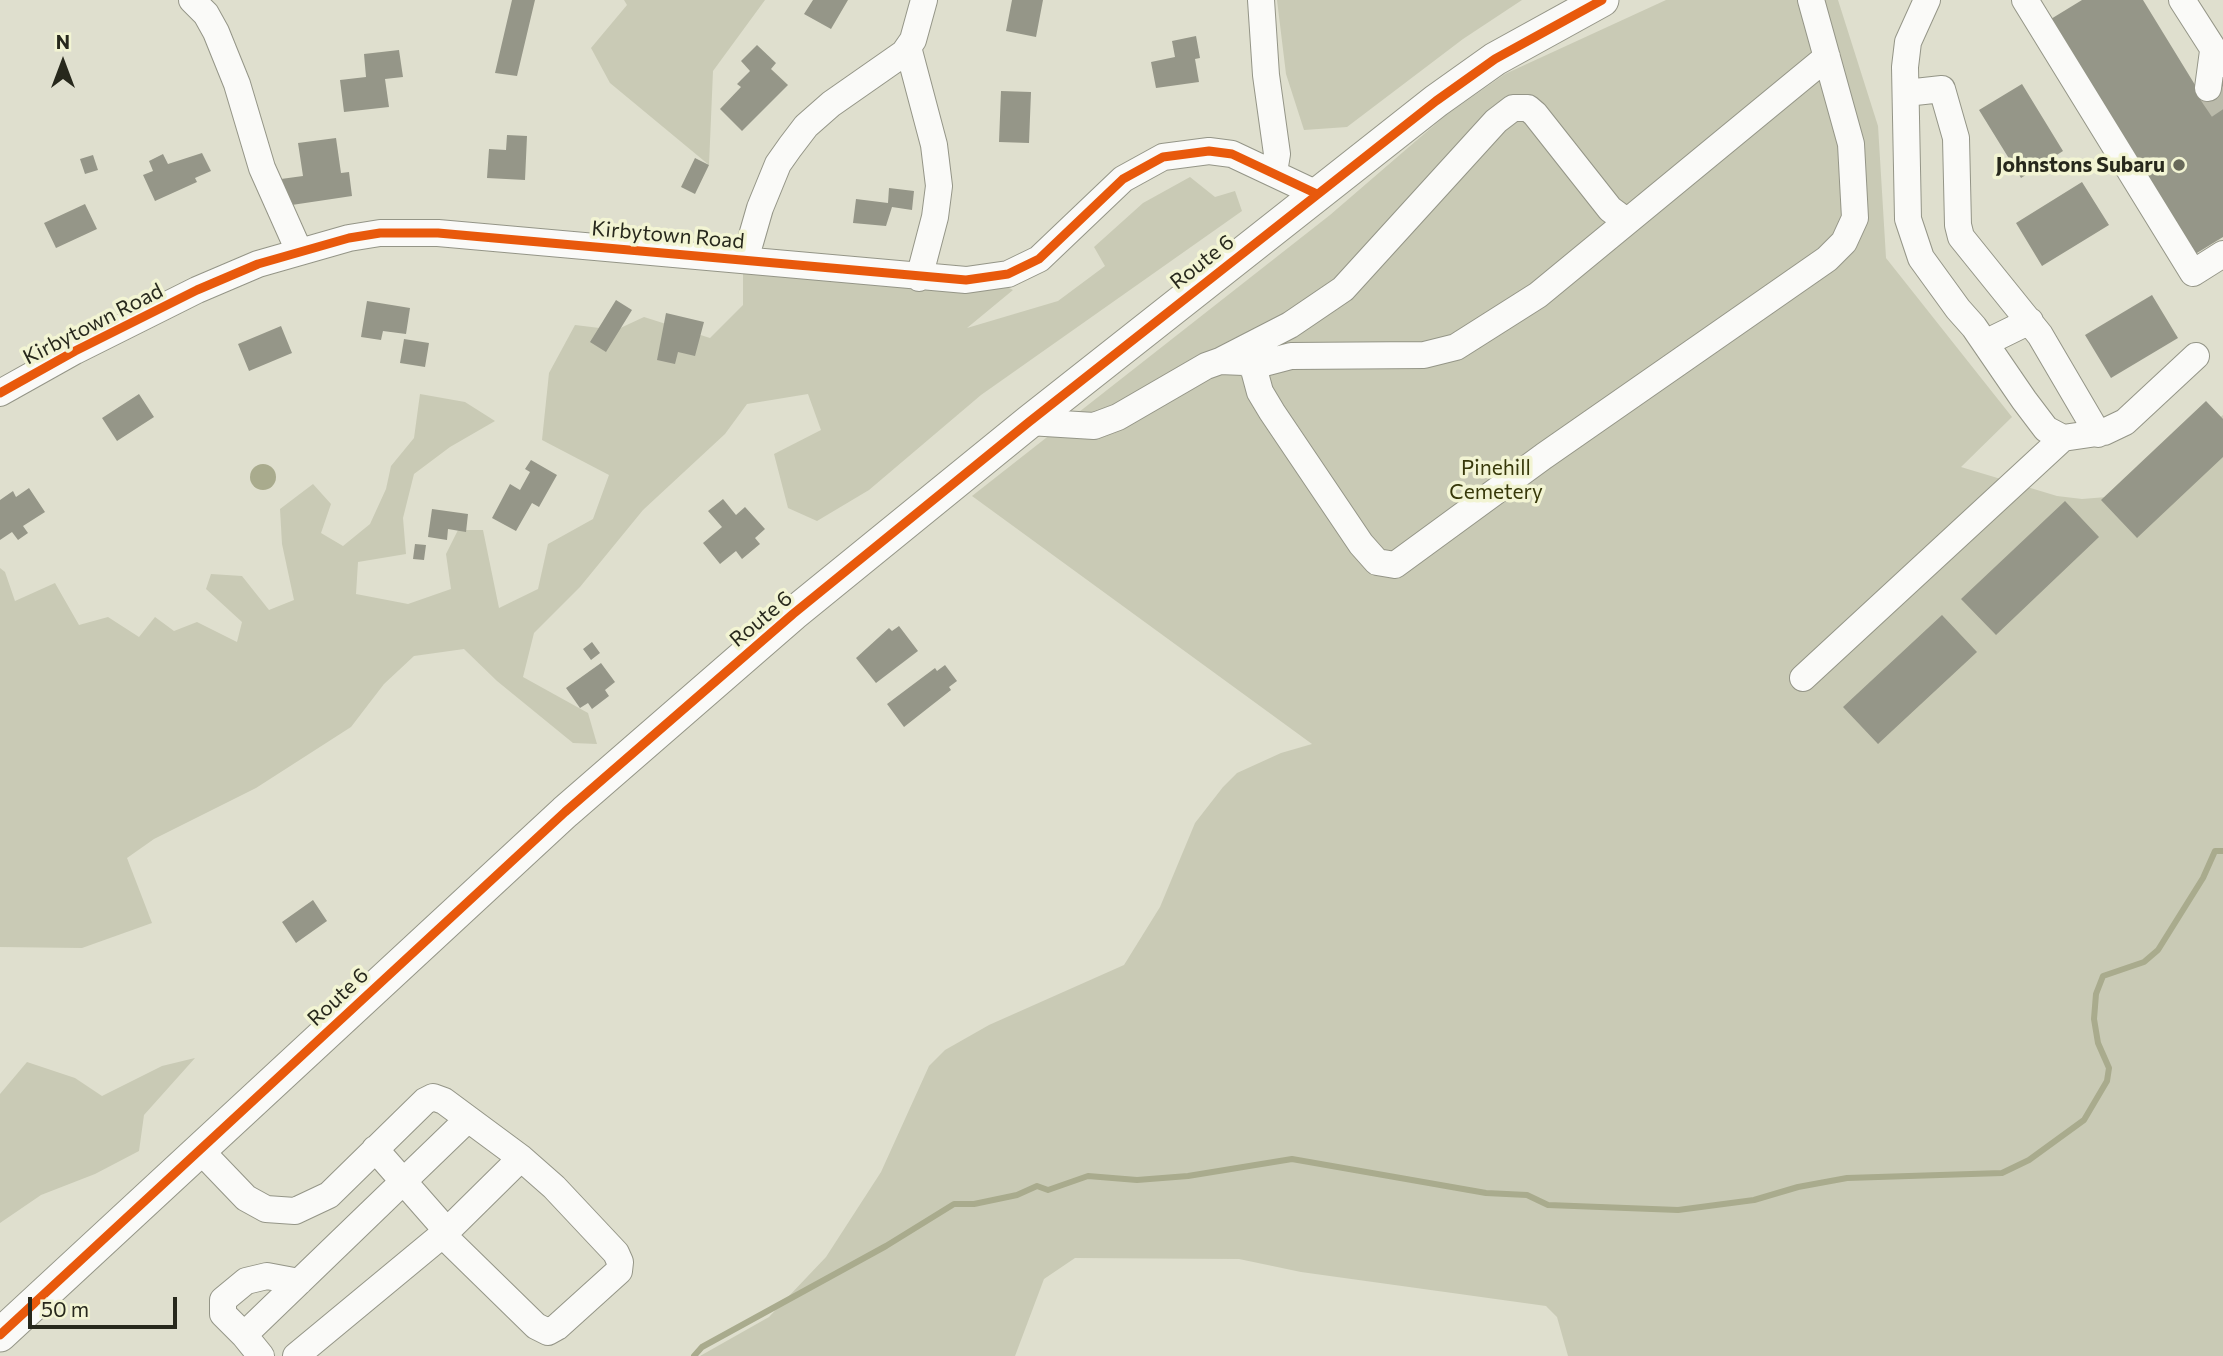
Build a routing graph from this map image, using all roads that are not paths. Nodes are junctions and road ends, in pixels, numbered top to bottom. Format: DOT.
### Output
graph roads {
  1 [pos="192,0"];
  2 [pos="924,0"];
  3 [pos="1261,0"];
  4 [pos="1602,0"];
  5 [pos="1811,0"];
  6 [pos="1927,0"];
  7 [pos="2025,0"];
  8 [pos="2182,0"];
  9 [pos="908,47"];
  10 [pos="1827,57"];
  11 [pos="2218,57"];
  12 [pos="2208,88"];
  13 [pos="1906,93"];
  14 [pos="1274,172"];
  15 [pos="1317,194"];
  16 [pos="1626,221"];
  17 [pos="299,251"];
  18 [pos="2223,254"];
  19 [pos="746,260"];
  20 [pos="919,278"];
  21 [pos="2030,321"];
  22 [pos="1985,343"];
  23 [pos="2196,356"];
  24 [pos="1220,361"];
  25 [pos="1253,366"];
  26 [pos="0,393"];
  27 [pos="1029,422"];
  28 [pos="2098,434"];
  29 [pos="2063,438"];
  30 [pos="1803,678"];
  31 [pos="468,1119"];
  32 [pos="199,1149"];
  33 [pos="375,1149"];
  34 [pos="521,1158"];
  35 [pos="404,1181"];
  36 [pos="447,1231"];
  37 [pos="299,1282"];
  38 [pos="0,1335"];
  39 [pos="244,1335"];
  40 [pos="261,1356"];
  41 [pos="296,1356"];
  1 -- 17 [label="street"];
  2 -- 9 [label="street"];
  3 -- 14 [label="street"];
  4 -- 15 [label="main road, Route 6"];
  5 -- 10 [label="street"];
  6 -- 13 [label="street"];
  7 -- 18 [label="street"];
  8 -- 11 [label="street"];
  9 -- 19 [label="street"];
  9 -- 20 [label="street"];
  10 -- 16 [label="street"];
  10 -- 25 [label="street"];
  11 -- 12 [label="street"];
  13 -- 21 [label="street"];
  13 -- 22 [label="street"];
  14 -- 15 [label="street, Kirbytown Road"];
  14 -- 20 [label="street, Kirbytown Road"];
  15 -- 27 [label="main road, Route 6"];
  16 -- 24 [label="street"];
  16 -- 25 [label="street"];
  17 -- 19 [label="street, Kirbytown Road"];
  17 -- 26 [label="street, Kirbytown Road"];
  19 -- 20 [label="street, Kirbytown Road"];
  21 -- 22 [label="street"];
  21 -- 28 [label="street"];
  22 -- 29 [label="street"];
  23 -- 28 [label="street"];
  24 -- 25 [label="street"];
  24 -- 27 [label="street"];
  27 -- 32 [label="main road, Route 6"];
  28 -- 29 [label="street"];
  29 -- 30 [label="street"];
  31 -- 33 [label="street"];
  31 -- 34 [label="street"];
  31 -- 35 [label="street"];
  32 -- 33 [label="street"];
  32 -- 38 [label="main road, Route 6"];
  33 -- 35 [label="street"];
  34 -- 36 [label="street"];
  34 -- 36 [label="street"];
  35 -- 36 [label="street"];
  35 -- 37 [label="street"];
  36 -- 41 [label="street"];
  37 -- 39 [label="street"];
  37 -- 39 [label="street"];
  39 -- 40 [label="street"];
}
